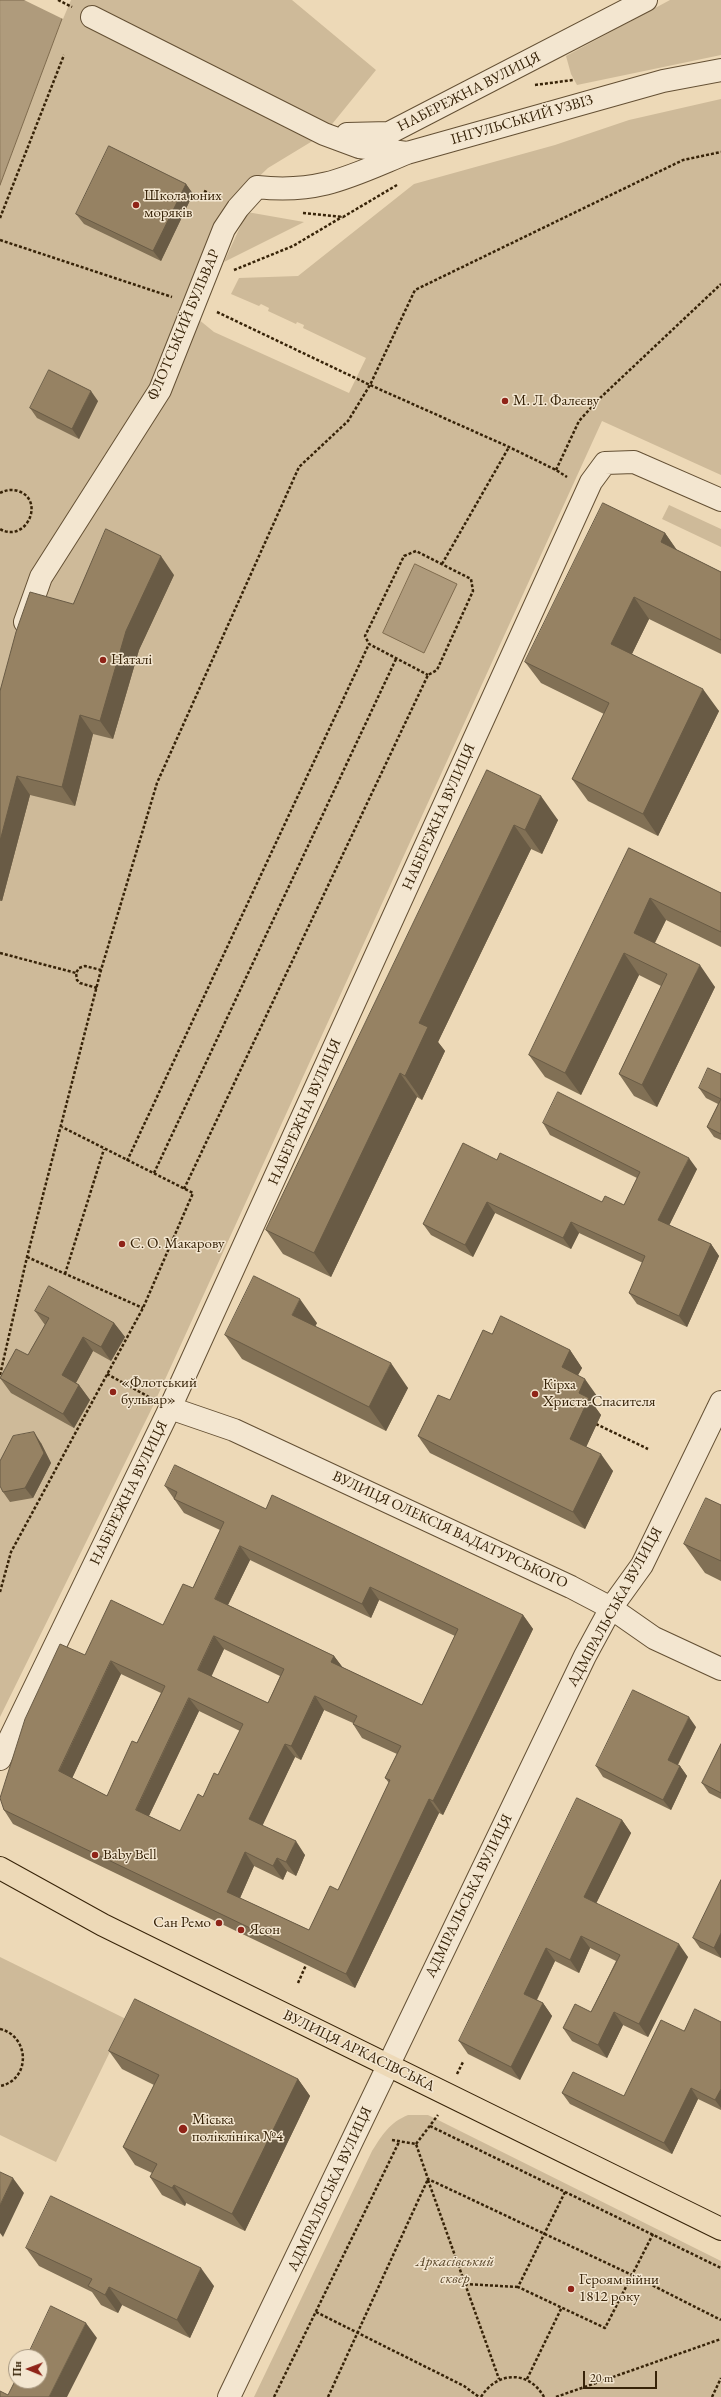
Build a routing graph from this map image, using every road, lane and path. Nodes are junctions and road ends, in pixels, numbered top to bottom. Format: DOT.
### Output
graph roads {
  1 [pos="646,0"];
  2 [pos="92,17"];
  3 [pos="64,55"];
  4 [pos="721,70"];
  5 [pos="324,134"];
  6 [pos="721,152"];
  7 [pos="407,153"];
  8 [pos="343,217"];
  9 [pos="0,218"];
  10 [pos="0,240"];
  11 [pos="226,273"];
  12 [pos="721,284"];
  13 [pos="194,305"];
  14 [pos="221,314"];
  15 [pos="370,385"];
  16 [pos="509,447"];
  17 [pos="556,470"];
  18 [pos="588,491"];
  19 [pos="0,493"];
  20 [pos="721,500"];
  21 [pos="0,529"];
  22 [pos="442,564"];
  23 [pos="20,638"];
  24 [pos="369,644"];
  25 [pos="396,659"];
  26 [pos="428,676"];
  27 [pos="0,953"];
  28 [pos="101,970"];
  29 [pos="76,973"];
  30 [pos="97,988"];
  31 [pos="62,1127"];
  32 [pos="104,1149"];
  33 [pos="127,1161"];
  34 [pos="154,1173"];
  35 [pos="184,1189"];
  36 [pos="27,1257"];
  37 [pos="65,1274"];
  38 [pos="143,1308"];
  39 [pos="107,1374"];
  40 [pos="0,1375"];
  41 [pos="721,1402"];
  42 [pos="170,1408"];
  43 [pos="596,1424"];
  44 [pos="648,1449"];
  45 [pos="0,1592"];
  46 [pos="611,1608"];
  47 [pos="721,1669"];
  48 [pos="0,1759"];
  49 [pos="0,1868"];
  50 [pos="306,1965"];
  51 [pos="298,1983"];
  52 [pos="0,2029"];
  53 [pos="388,2066"];
  54 [pos="0,2086"];
  55 [pos="430,2126"];
  56 [pos="392,2140"];
  57 [pos="399,2142"];
  58 [pos="428,2179"];
  59 [pos="565,2192"];
  60 [pos="721,2230"];
  61 [pos="544,2234"];
  62 [pos="653,2234"];
  63 [pos="721,2268"];
  64 [pos="632,2275"];
  65 [pos="466,2284"];
  66 [pos="518,2287"];
  67 [pos="562,2307"];
  68 [pos="316,2312"];
  69 [pos="721,2320"];
  70 [pos="356,2332"];
  71 [pos="721,2339"];
  72 [pos="721,2378"];
  73 [pos="499,2379"];
  74 [pos="527,2379"];
  75 [pos="229,2397"];
  76 [pos="274,2397"];
  77 [pos="328,2397"];
  78 [pos="480,2397"];
  79 [pos="544,2397"];
  80 [pos="556,2397"];
  81 [pos="712,2397"];
  1 -- 5 [label="street, НАБЕРЕЖНА ВУЛИЦЯ"];
  2 -- 5 [label="street, НАБЕРЕЖНА ВУЛИЦЯ"];
  3 -- 9 [label="path"];
  4 -- 7 [label="street, ІНГУЛЬСЬКИЙ УЗВІЗ"];
  5 -- 7 [label="street, ІНГУЛЬСЬКИЙ УЗВІЗ"];
  6 -- 15 [label="path"];
  7 -- 13 [label="street, ФЛОТСЬКИЙ БУЛЬВАР"];
  8 -- 11 [label="path"];
  10 -- 13 [label="path"];
  12 -- 17 [label="path"];
  13 -- 23 [label="street, ФЛОТСЬКИЙ БУЛЬВАР"];
  14 -- 15 [label="path"];
  15 -- 16 [label="path"];
  15 -- 28 [label="path"];
  16 -- 17 [label="path"];
  16 -- 22 [label="path"];
  17 -- 18 [label="path"];
  18 -- 20 [label="street, НАБЕРЕЖНА ВУЛИЦЯ"];
  18 -- 42 [label="street, НАБЕРЕЖНА ВУЛИЦЯ"];
  19 -- 21 [label="path"];
  22 -- 24 [label="path"];
  22 -- 26 [label="path"];
  24 -- 25 [label="path"];
  24 -- 33 [label="path"];
  25 -- 26 [label="path"];
  25 -- 34 [label="path"];
  26 -- 35 [label="path"];
  27 -- 29 [label="path"];
  28 -- 29 [label="path"];
  28 -- 30 [label="path"];
  29 -- 30 [label="path"];
  30 -- 31 [label="path"];
  31 -- 32 [label="path"];
  31 -- 36 [label="path"];
  32 -- 33 [label="path"];
  32 -- 37 [label="path"];
  33 -- 34 [label="path"];
  34 -- 35 [label="path"];
  35 -- 38 [label="path"];
  36 -- 37 [label="path"];
  36 -- 40 [label="path"];
  37 -- 38 [label="path"];
  38 -- 39 [label="path"];
  39 -- 42 [label="path"];
  39 -- 45 [label="path"];
  41 -- 46 [label="street, АДМІРАЛЬСЬКА ВУЛИЦЯ"];
  42 -- 46 [label="street, ВУЛИЦЯ ОЛЕКСІЯ ВАДАТУРСЬКОГО"];
  42 -- 48 [label="street, НАБЕРЕЖНА ВУЛИЦЯ"];
  43 -- 44 [label="path"];
  46 -- 47 [label="street, ВУЛИЦЯ ОЛЕКСІЯ ВАДАТУРСЬКОГО"];
  46 -- 53 [label="street, АДМІРАЛЬСЬКА ВУЛИЦЯ"];
  49 -- 53 [label="highway, ВУЛИЦЯ АРКАСІВСЬКА"];
  50 -- 51 [label="path"];
  52 -- 54 [label="path"];
  53 -- 60 [label="highway, ВУЛИЦЯ АРКАСІВСЬКА"];
  53 -- 75 [label="street, АДМІРАЛЬСЬКА ВУЛИЦЯ"];
  55 -- 59 [label="path"];
  56 -- 57 [label="path"];
  57 -- 58 [label="path"];
  57 -- 68 [label="path"];
  58 -- 61 [label="path"];
  58 -- 65 [label="path"];
  58 -- 70 [label="path"];
  59 -- 61 [label="path"];
  59 -- 62 [label="path"];
  61 -- 64 [label="path"];
  61 -- 66 [label="path"];
  62 -- 63 [label="path"];
  62 -- 64 [label="path"];
  64 -- 67 [label="path"];
  64 -- 69 [label="path"];
  65 -- 66 [label="path"];
  65 -- 73 [label="path"];
  66 -- 67 [label="path"];
  67 -- 74 [label="path"];
  68 -- 70 [label="path"];
  68 -- 76 [label="path"];
  70 -- 77 [label="path"];
  70 -- 78 [label="path"];
  71 -- 80 [label="path"];
  72 -- 81 [label="path"];
  73 -- 74 [label="path"];
  73 -- 78 [label="path"];
  74 -- 79 [label="path"];
}
